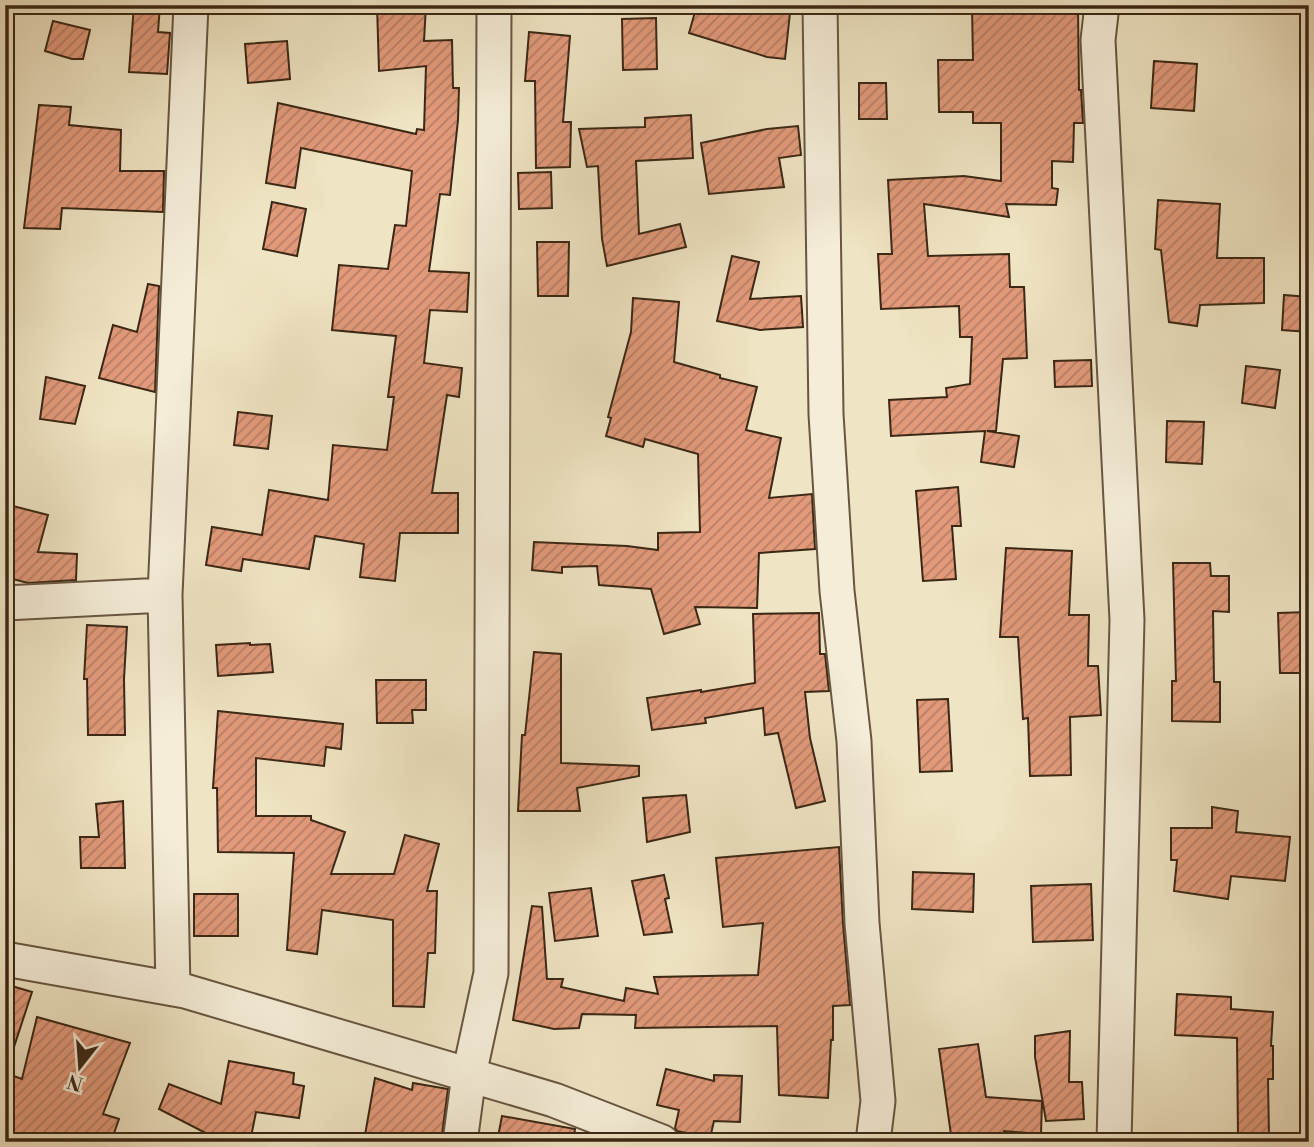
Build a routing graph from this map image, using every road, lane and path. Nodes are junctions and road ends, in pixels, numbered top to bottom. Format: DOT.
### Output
graph roads {
  1 [pos="191,5"];
  2 [pos="494,5"];
  3 [pos="820,5"];
  4 [pos="1102,5"];
  5 [pos="165,595"];
  6 [pos="5,603"];
  7 [pos="5,959"];
  8 [pos="173,989"];
  9 [pos="469,1075"];
  10 [pos="460,1142"];
  11 [pos="662,1142"];
  12 [pos="873,1142"];
  13 [pos="1114,1142"];
  1 -- 5 [label="street"];
  2 -- 9 [label="street"];
  3 -- 12 [label="street"];
  4 -- 13 [label="street"];
  5 -- 6 [label="street"];
  5 -- 8 [label="street"];
  7 -- 8 [label="street"];
  8 -- 9 [label="street"];
  9 -- 10 [label="street"];
  9 -- 11 [label="street"];
}
